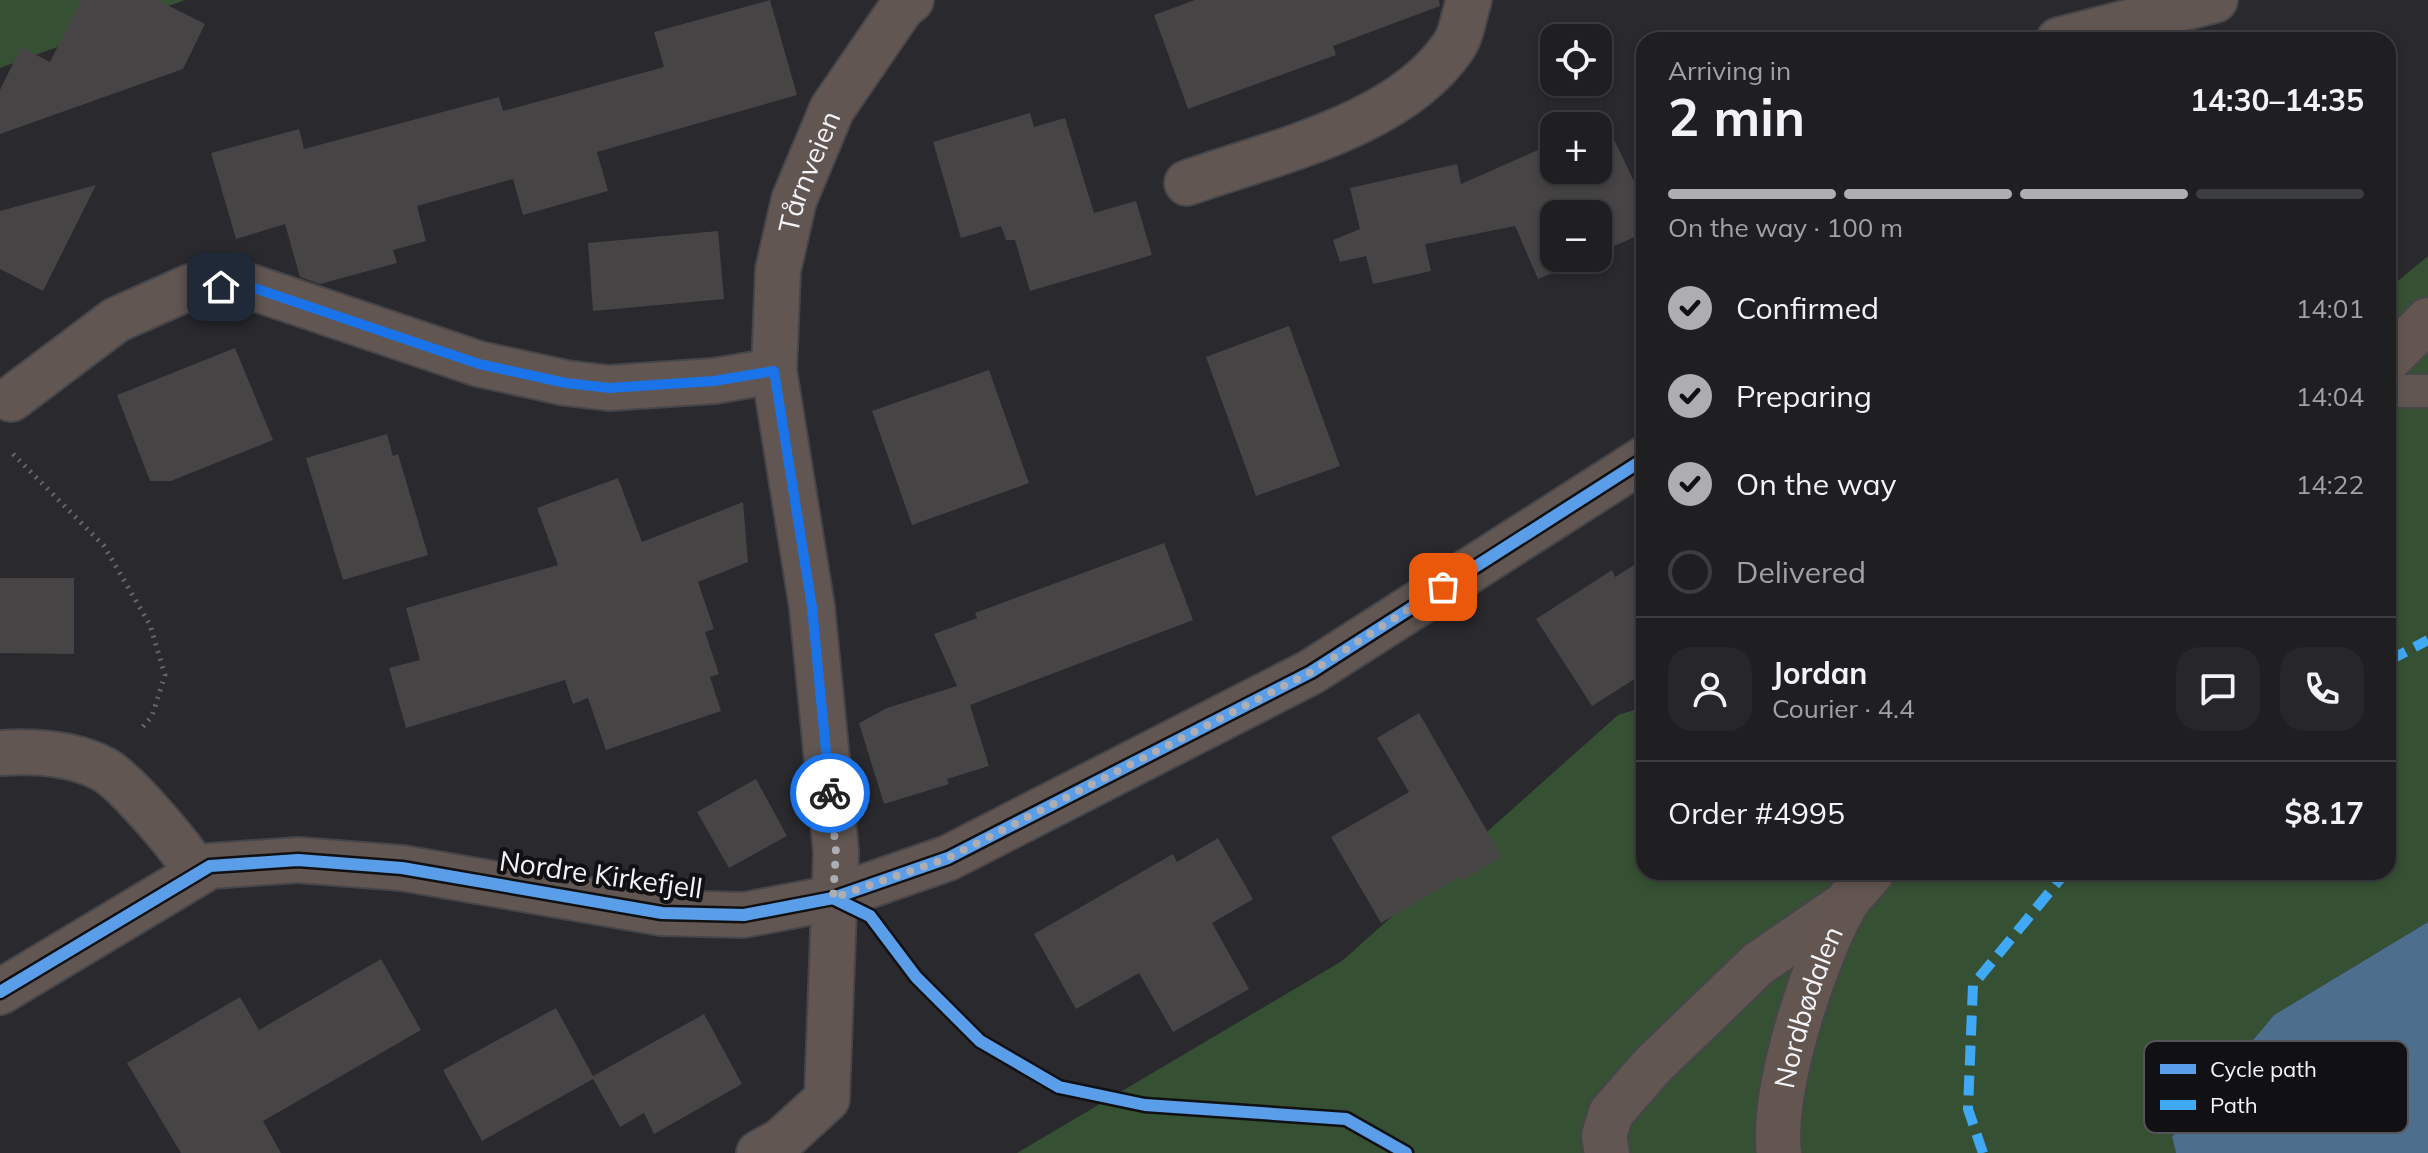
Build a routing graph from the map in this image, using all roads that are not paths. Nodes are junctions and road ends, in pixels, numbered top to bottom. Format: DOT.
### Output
graph roads {
  1 [pos="911,0"];
  2 [pos="1469,0"];
  3 [pos="2215,0"];
  4 [pos="2090,32"];
  5 [pos="1187,183"];
  6 [pos="2428,320"];
  7 [pos="2396,352"];
  8 [pos="774,371"];
  9 [pos="2396,391"];
  10 [pos="2428,391"];
  11 [pos="11,399"];
  12 [pos="1636,464"];
  13 [pos="0,753"];
  14 [pos="197,873"];
  15 [pos="1859,888"];
  16 [pos="833,898"];
  17 [pos="0,992"];
  18 [pos="759,1153"];
  19 [pos="1607,1153"];
  20 [pos="1779,1153"];
  1 -- 8 [label="street, Tårnveien"];
  2 -- 5 [label="street"];
  3 -- 4 [label="street"];
  6 -- 7 [label="street"];
  8 -- 11 [label="street"];
  8 -- 16 [label="street, Tårnveien"];
  9 -- 10 [label="lane"];
  12 -- 16 [label="street, Nordre Kirkefjell"];
  13 -- 14 [label="street"];
  14 -- 16 [label="street, Nordre Kirkefjell"];
  14 -- 17 [label="street, Nordre Kirkefjell"];
  15 -- 19 [label="street"];
  15 -- 20 [label="street, Nordbødalen"];
  16 -- 18 [label="street"];
}
